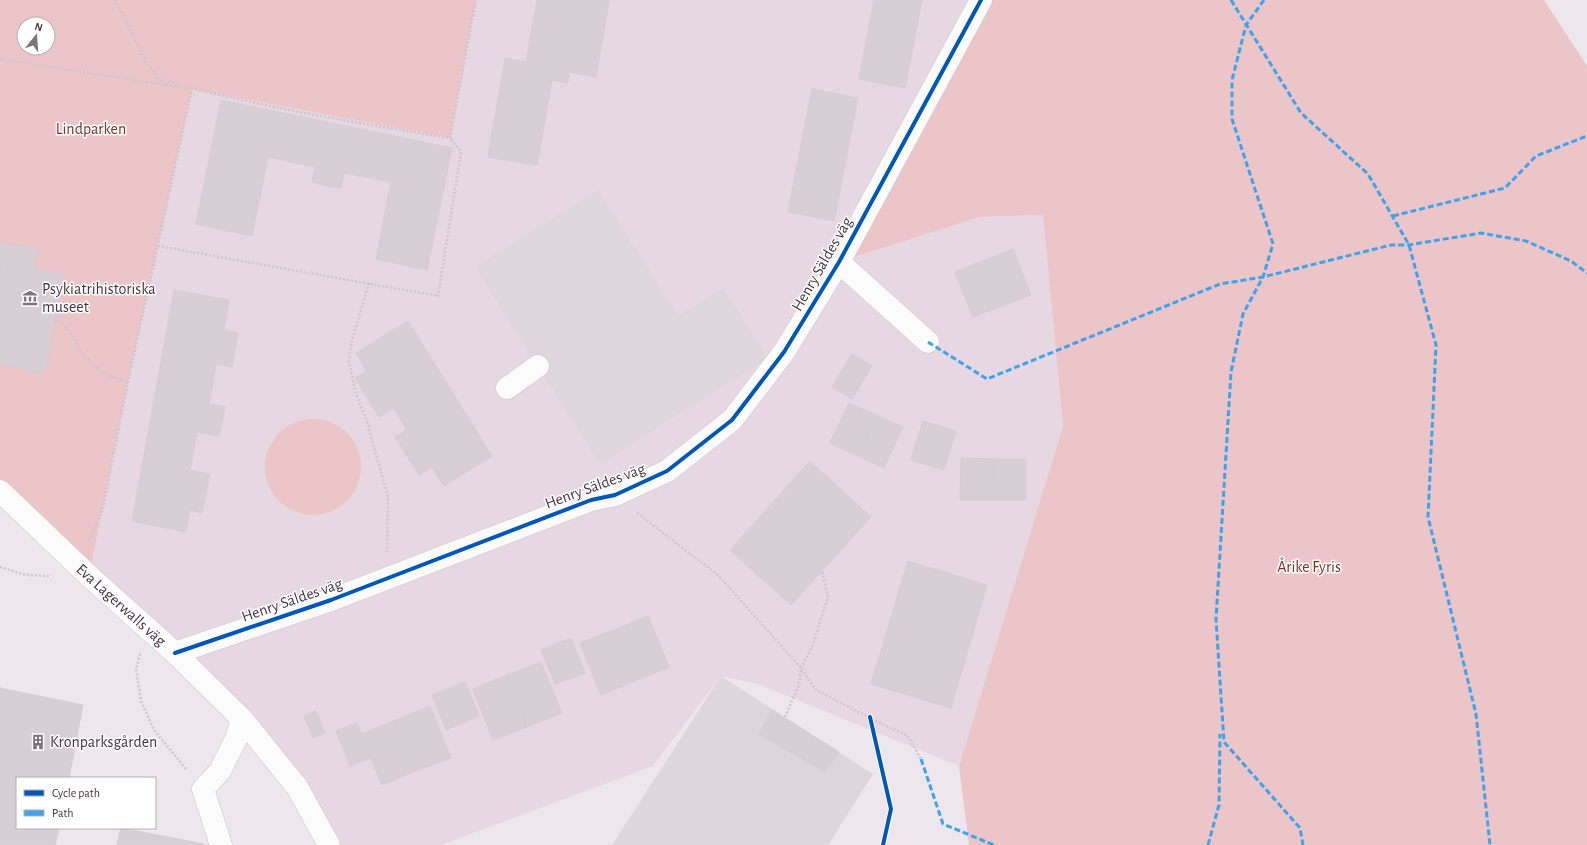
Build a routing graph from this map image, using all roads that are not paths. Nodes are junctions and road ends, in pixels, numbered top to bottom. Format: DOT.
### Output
graph roads {
  1 [pos="981,0"];
  2 [pos="839,262"];
  3 [pos="928,342"];
  4 [pos="538,366"];
  5 [pos="507,388"];
  6 [pos="0,491"];
  7 [pos="175,654"];
  8 [pos="242,719"];
  9 [pos="221,845"];
  10 [pos="329,845"];
  1 -- 2 [label="street, Henry Säldes väg"];
  2 -- 3 [label="street, Henry Säldes väg"];
  2 -- 7 [label="street, Henry Säldes väg"];
  4 -- 5 [label="street"];
  6 -- 7 [label="street, Eva Lagerwalls väg"];
  7 -- 8 [label="street, Eva Lagerwalls väg"];
  8 -- 9 [label="street"];
  8 -- 10 [label="street, Eva Lagerwalls väg"];
}
